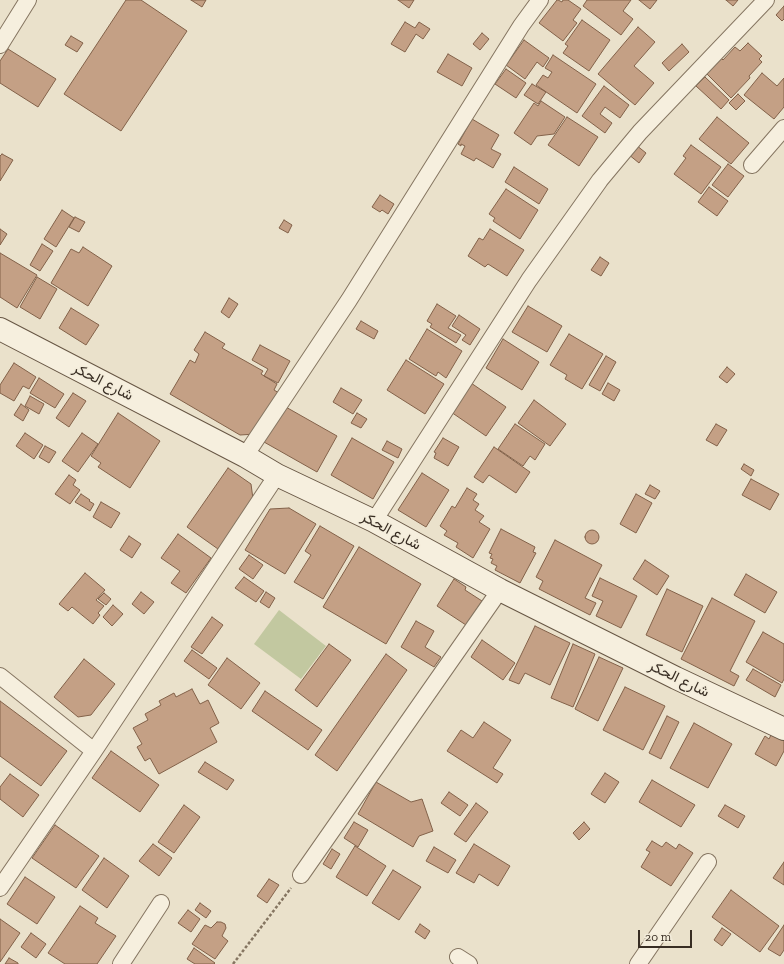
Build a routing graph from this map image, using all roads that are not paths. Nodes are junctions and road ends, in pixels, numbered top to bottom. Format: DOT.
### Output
graph roads {
  1 [pos="28,0"];
  2 [pos="540,0"];
  3 [pos="766,0"];
  4 [pos="0,45"];
  5 [pos="784,128"];
  6 [pos="752,165"];
  7 [pos="0,329"];
  8 [pos="245,456"];
  9 [pos="277,475"];
  10 [pos="374,521"];
  11 [pos="500,590"];
  12 [pos="0,676"];
  13 [pos="784,729"];
  14 [pos="94,751"];
  15 [pos="708,862"];
  16 [pos="301,875"];
  17 [pos="0,888"];
  18 [pos="161,903"];
  19 [pos="121,964"];
  20 [pos="638,964"];
  1 -- 4 [label="street"];
  2 -- 8 [label="street"];
  3 -- 10 [label="street"];
  5 -- 6 [label="street"];
  7 -- 8 [label="street, شارع الحكر"];
  8 -- 9 [label="street, شارع الحكر"];
  9 -- 10 [label="street, شارع الحكر"];
  9 -- 14 [label="street"];
  10 -- 11 [label="street, شارع الحكر"];
  11 -- 13 [label="street, شارع الحكر"];
  11 -- 16 [label="street"];
  12 -- 14 [label="street"];
  14 -- 17 [label="street"];
  15 -- 20 [label="street"];
  18 -- 19 [label="street"];
}
